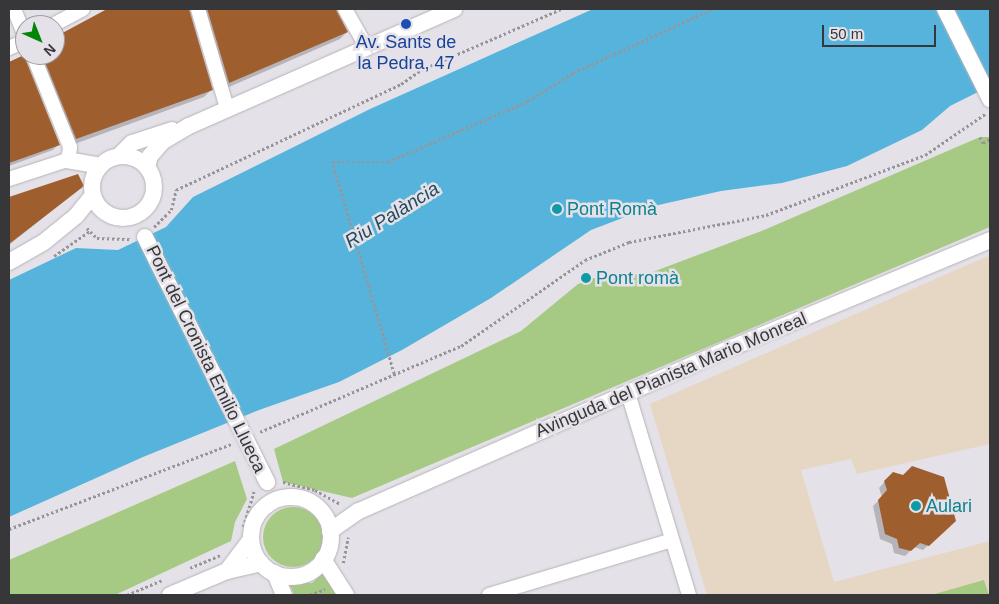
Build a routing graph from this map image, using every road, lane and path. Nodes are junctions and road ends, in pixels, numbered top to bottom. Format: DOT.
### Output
graph roads {
  1 [pos="83,9"];
  2 [pos="198,9"];
  3 [pos="345,9"];
  4 [pos="454,9"];
  5 [pos="561,9"];
  6 [pos="712,9"];
  7 [pos="945,9"];
  8 [pos="65,19"];
  9 [pos="367,48"];
  10 [pos="37,65"];
  11 [pos="990,98"];
  12 [pos="226,108"];
  13 [pos="990,110"];
  14 [pos="189,126"];
  15 [pos="980,137"];
  16 [pos="990,139"];
  17 [pos="119,156"];
  18 [pos="67,160"];
  19 [pos="100,166"];
  20 [pos="147,167"];
  21 [pos="9,179"];
  22 [pos="97,201"];
  23 [pos="146,207"];
  24 [pos="76,216"];
  25 [pos="123,218"];
  26 [pos="145,237"];
  27 [pos="989,238"];
  28 [pos="9,262"];
  29 [pos="394,374"];
  30 [pos="628,393"];
  31 [pos="252,435"];
  32 [pos="234,443"];
  33 [pos="260,485"];
  34 [pos="289,496"];
  35 [pos="263,508"];
  36 [pos="322,511"];
  37 [pos="358,511"];
  38 [pos="9,529"];
  39 [pos="330,531"];
  40 [pos="348,533"];
  41 [pos="246,536"];
  42 [pos="672,540"];
  43 [pos="228,551"];
  44 [pos="323,560"];
  45 [pos="261,563"];
  46 [pos="186,570"];
  47 [pos="227,571"];
  48 [pos="275,573"];
  49 [pos="169,577"];
  50 [pos="342,590"];
  51 [pos="320,594"];
  52 [pos="128,595"];
  53 [pos="170,595"];
  54 [pos="284,595"];
  55 [pos="310,595"];
  56 [pos="489,595"];
  57 [pos="689,595"];
  1 -- 8 [label="street"];
  2 -- 12 [label="street"];
  3 -- 9 [label="street"];
  4 -- 9 [label="street"];
  5 -- 26 [label="path"];
  6 -- 29 [label="path"];
  7 -- 11 [label="street"];
  9 -- 12 [label="street"];
  10 -- 18 [label="street"];
  12 -- 14 [label="street"];
  13 -- 29 [label="path"];
  14 -- 17 [label="street"];
  14 -- 20 [label="street"];
  15 -- 16 [label="path"];
  17 -- 19 [label="street"];
  17 -- 20 [label="street"];
  18 -- 19 [label="street"];
  18 -- 21 [label="street"];
  19 -- 22 [label="street"];
  20 -- 23 [label="street"];
  22 -- 24 [label="street"];
  22 -- 25 [label="street"];
  23 -- 25 [label="street"];
  23 -- 26 [label="street, Pont del Cronista Emilio Llueca"];
  24 -- 26 [label="path"];
  24 -- 28 [label="street"];
  25 -- 26 [label="street, Pont del Cronista Emilio Llueca"];
  26 -- 33 [label="street, Pont del Cronista Emilio Llueca, bridge"];
  27 -- 30 [label="street, Avinguda del Pianista Mario Monreal"];
  29 -- 31 [label="path"];
  30 -- 37 [label="street, Avinguda del Pianista Mario Monreal"];
  30 -- 42 [label="street"];
  32 -- 38 [label="path"];
  33 -- 34 [label="street, Pont del Cronista Emilio Llueca"];
  33 -- 35 [label="street, Pont del Cronista Emilio Llueca"];
  33 -- 37 [label="path"];
  33 -- 41 [label="path"];
  34 -- 35 [label="street"];
  34 -- 36 [label="street"];
  35 -- 41 [label="street"];
  36 -- 37 [label="street, Avinguda del Pianista Mario Monreal"];
  36 -- 39 [label="street"];
  37 -- 39 [label="street, Avinguda del Pianista Mario Monreal"];
  39 -- 44 [label="street"];
  40 -- 50 [label="path"];
  41 -- 45 [label="street"];
  41 -- 47 [label="street"];
  42 -- 56 [label="street"];
  42 -- 57 [label="street"];
  43 -- 46 [label="path"];
  44 -- 48 [label="street"];
  44 -- 50 [label="street"];
  45 -- 47 [label="street"];
  45 -- 48 [label="street"];
  47 -- 53 [label="street"];
  48 -- 54 [label="street"];
  49 -- 52 [label="path"];
  51 -- 55 [label="path"];
}
